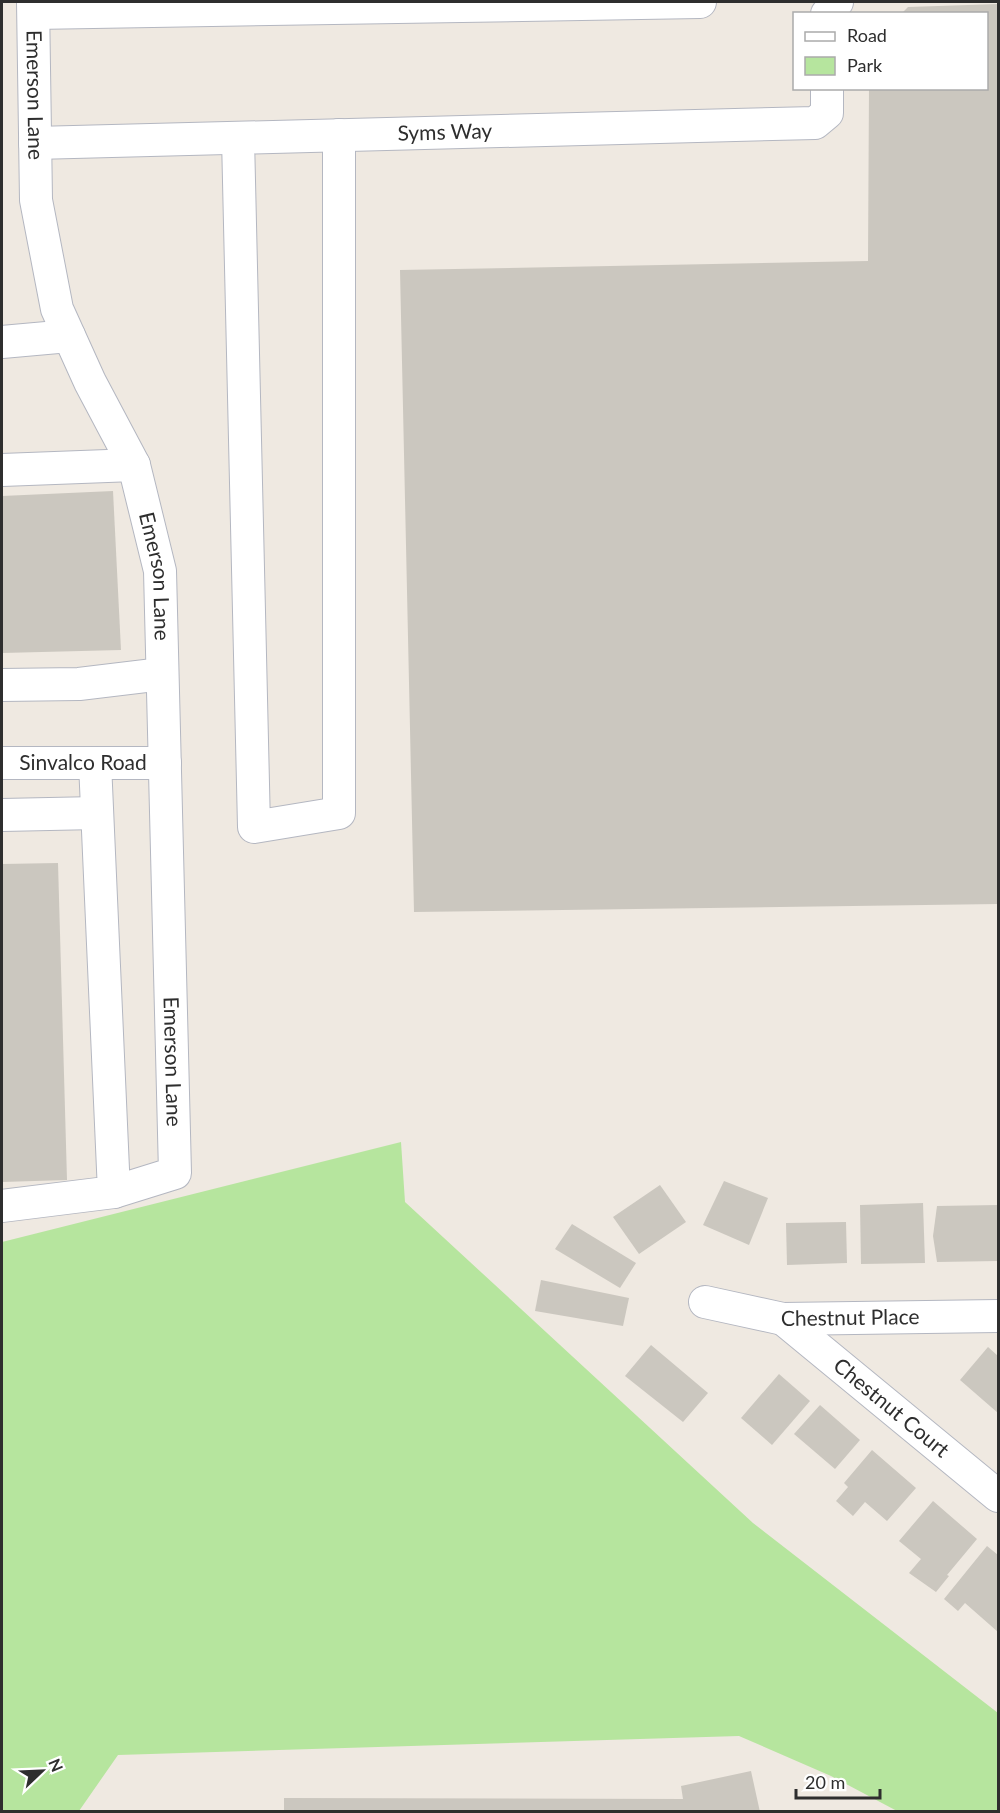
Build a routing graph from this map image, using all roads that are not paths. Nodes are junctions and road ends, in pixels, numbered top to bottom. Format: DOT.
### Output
graph roads {
  1 [pos="700,2"];
  2 [pos="175,6"];
  3 [pos="34,7"];
  4 [pos="827,90"];
  5 [pos="339,135"];
  6 [pos="238,138"];
  7 [pos="35,143"];
  8 [pos="69,336"];
  9 [pos="2,342"];
  10 [pos="134,465"];
  11 [pos="2,470"];
  12 [pos="162,674"];
  13 [pos="2,685"];
  14 [pos="2,763"];
  15 [pos="95,763"];
  16 [pos="165,763"];
  17 [pos="97,813"];
  18 [pos="2,814"];
  19 [pos="114,1192"];
  20 [pos="2,1206"];
  21 [pos="705,1302"];
  22 [pos="999,1316"];
  23 [pos="783,1319"];
  24 [pos="999,1496"];
  1 -- 2 [label="street"];
  2 -- 3 [label="street"];
  3 -- 7 [label="street, Emerson Lane"];
  4 -- 5 [label="street, Syms Way"];
  5 -- 6 [label="street, Syms Way"];
  5 -- 6 [label="street"];
  6 -- 7 [label="street, Syms Way"];
  7 -- 8 [label="street, Emerson Lane"];
  8 -- 9 [label="street"];
  8 -- 10 [label="street, Emerson Lane"];
  10 -- 11 [label="street"];
  10 -- 12 [label="street, Emerson Lane"];
  12 -- 13 [label="street"];
  12 -- 16 [label="street, Emerson Lane"];
  14 -- 15 [label="street, Sinvalco Road"];
  15 -- 16 [label="street, Sinvalco Road"];
  15 -- 17 [label="street"];
  16 -- 19 [label="street, Emerson Lane"];
  17 -- 18 [label="street"];
  17 -- 19 [label="street"];
  19 -- 20 [label="street"];
  21 -- 23 [label="street, Chestnut Place"];
  22 -- 23 [label="street, Chestnut Place"];
  23 -- 24 [label="street, Chestnut Court"];
}
